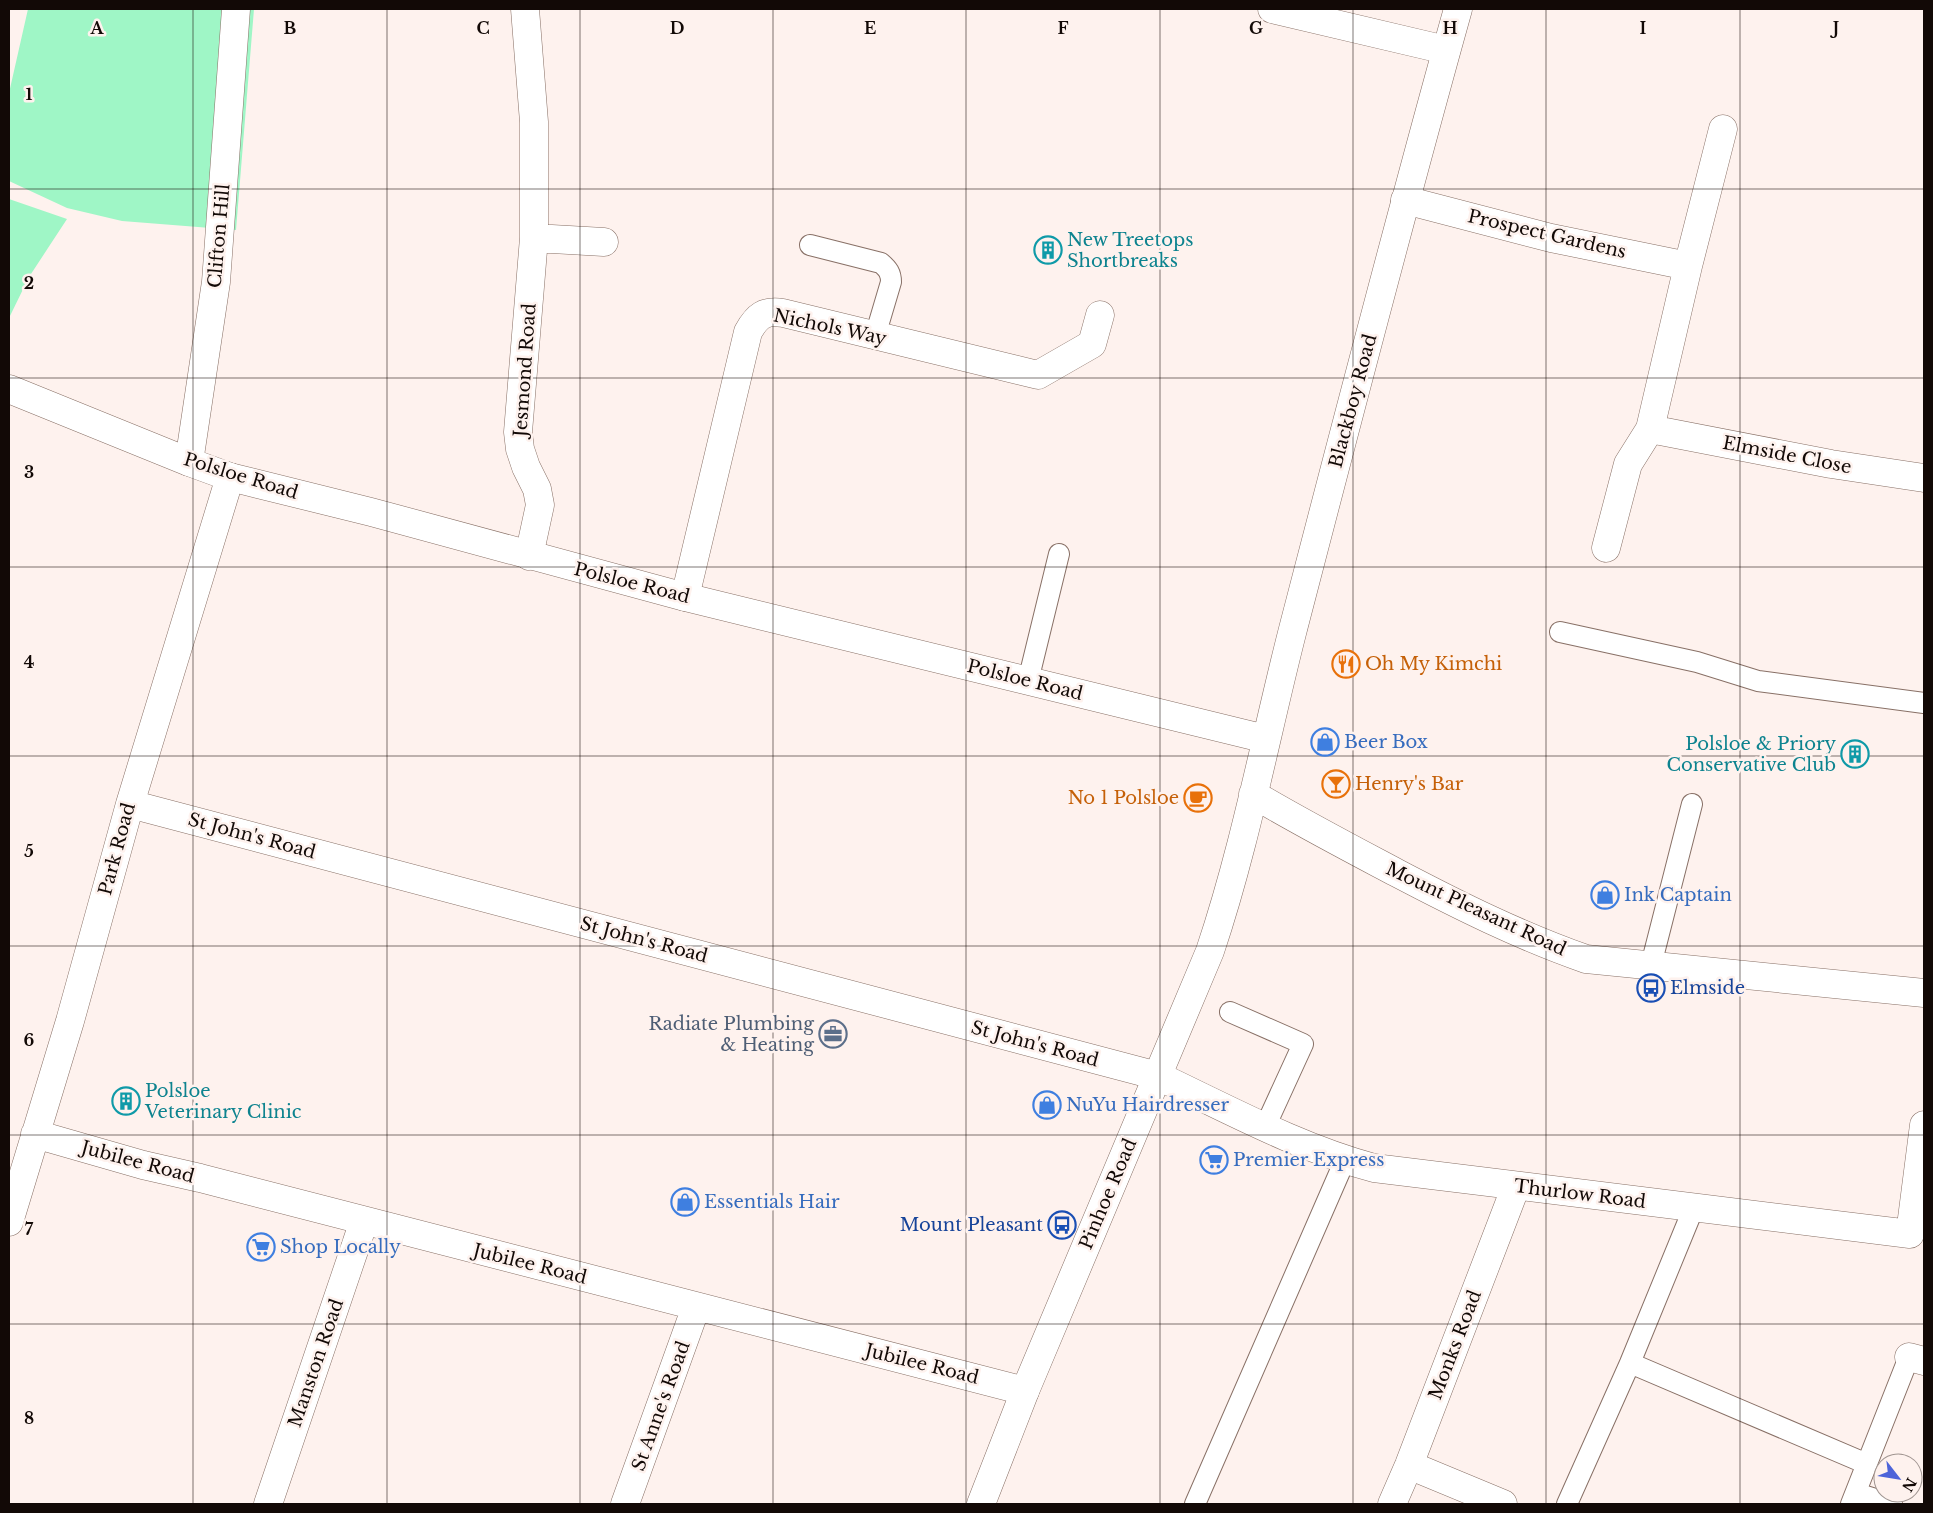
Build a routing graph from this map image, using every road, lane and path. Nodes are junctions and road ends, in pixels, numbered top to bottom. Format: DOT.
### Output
graph roads {
  1 [pos="236,9"];
  2 [pos="525,9"];
  3 [pos="1272,9"];
  4 [pos="1458,9"];
  5 [pos="1446,50"];
  6 [pos="1723,129"];
  7 [pos="1405,200"];
  8 [pos="534,238"];
  9 [pos="604,242"];
  10 [pos="810,245"];
  11 [pos="1688,266"];
  12 [pos="1100,314"];
  13 [pos="875,336"];
  14 [pos="9,389"];
  15 [pos="1650,429"];
  16 [pos="189,462"];
  17 [pos="230,477"];
  18 [pos="1924,478"];
  19 [pos="1606,548"];
  20 [pos="1059,554"];
  21 [pos="530,556"];
  22 [pos="685,597"];
  23 [pos="1560,632"];
  24 [pos="1028,681"];
  25 [pos="1924,704"];
  26 [pos="1266,739"];
  27 [pos="1253,794"];
  28 [pos="130,804"];
  29 [pos="1692,804"];
  30 [pos="1651,965"];
  31 [pos="1924,993"];
  32 [pos="1230,1012"];
  33 [pos="1158,1076"];
  34 [pos="1924,1125"];
  35 [pos="1265,1127"];
  36 [pos="35,1134"];
  37 [pos="1345,1160"];
  38 [pos="1516,1186"];
  39 [pos="1694,1207"];
  40 [pos="1919,1207"];
  41 [pos="364,1221"];
  42 [pos="9,1222"];
  43 [pos="696,1307"];
  44 [pos="1917,1359"];
  45 [pos="1630,1363"];
  46 [pos="1025,1391"];
  47 [pos="1867,1464"];
  48 [pos="1409,1465"];
  49 [pos="1854,1499"];
  50 [pos="268,1504"];
  51 [pos="625,1504"];
  52 [pos="981,1504"];
  53 [pos="1195,1504"];
  54 [pos="1392,1504"];
  55 [pos="1503,1504"];
  56 [pos="1567,1504"];
  57 [pos="1892,1504"];
  1 -- 16 [label="street, Clifton Hill"];
  2 -- 8 [label="street, Jesmond Road"];
  3 -- 5 [label="street"];
  4 -- 5 [label="street, Blackboy Road"];
  5 -- 7 [label="street, Blackboy Road"];
  6 -- 11 [label="street"];
  7 -- 11 [label="street, Prospect Gardens"];
  7 -- 26 [label="street, Blackboy Road"];
  8 -- 9 [label="street"];
  8 -- 21 [label="street, Jesmond Road"];
  10 -- 13 [label="lane"];
  11 -- 15 [label="street"];
  12 -- 13 [label="street, Nichols Way"];
  13 -- 22 [label="street, Nichols Way"];
  14 -- 16 [label="street, Polsloe Road"];
  15 -- 18 [label="street, Elmside Close"];
  15 -- 19 [label="street"];
  16 -- 17 [label="street, Polsloe Road"];
  17 -- 21 [label="street, Polsloe Road"];
  17 -- 28 [label="street, Park Road"];
  20 -- 24 [label="lane"];
  21 -- 22 [label="street, Polsloe Road"];
  22 -- 24 [label="street, Polsloe Road"];
  23 -- 25 [label="lane"];
  24 -- 26 [label="street, Polsloe Road"];
  26 -- 27 [label="street, Blackboy Road"];
  27 -- 30 [label="street, Mount Pleasant Road"];
  27 -- 33 [label="street, Pinhoe Road"];
  28 -- 33 [label="street, St John's Road"];
  28 -- 36 [label="street, Park Road"];
  29 -- 30 [label="lane"];
  30 -- 31 [label="street, Mount Pleasant Road"];
  32 -- 35 [label="lane"];
  33 -- 35 [label="street, Thurlow Road"];
  33 -- 46 [label="street, Pinhoe Road"];
  34 -- 40 [label="street, Thurlow Road"];
  35 -- 37 [label="street, Thurlow Road"];
  36 -- 41 [label="street, Jubilee Road"];
  36 -- 42 [label="street, Park Road"];
  37 -- 38 [label="street, Thurlow Road"];
  37 -- 53 [label="lane"];
  38 -- 39 [label="street, Thurlow Road"];
  38 -- 48 [label="street, Monks Road"];
  39 -- 40 [label="street, Thurlow Road"];
  39 -- 45 [label="lane"];
  41 -- 43 [label="street, Jubilee Road"];
  41 -- 50 [label="street, Manston Road"];
  43 -- 46 [label="street, Jubilee Road"];
  43 -- 51 [label="street, St Anne's Road"];
  44 -- 47 [label="lane"];
  45 -- 47 [label="lane"];
  45 -- 56 [label="lane"];
  46 -- 52 [label="street, Pinhoe Road"];
  47 -- 49 [label="lane"];
  48 -- 54 [label="street, Monks Road"];
  48 -- 55 [label="street"];
  49 -- 57 [label="lane"];
}
